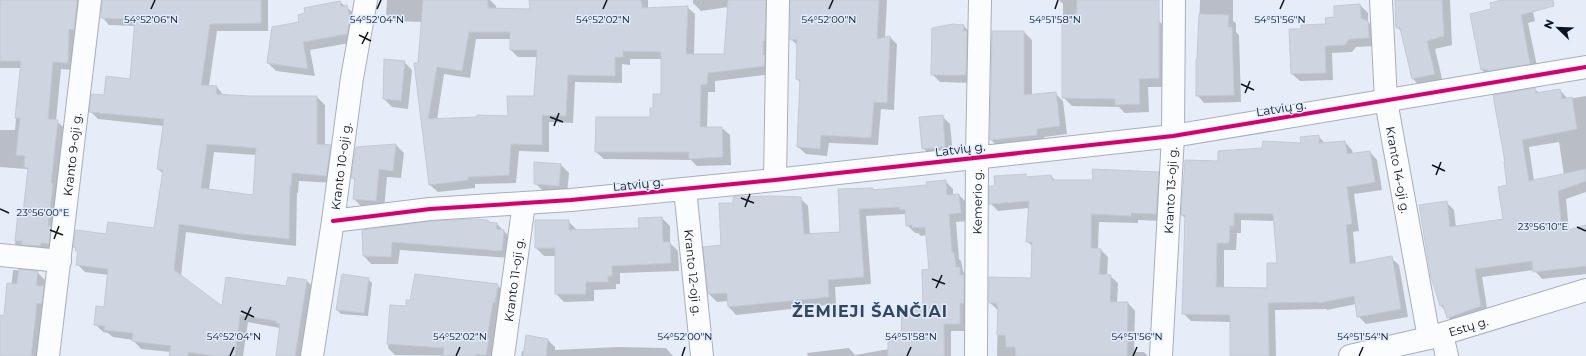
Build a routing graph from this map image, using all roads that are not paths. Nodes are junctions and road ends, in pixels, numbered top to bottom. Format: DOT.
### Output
graph roads {
  1 [pos="90,0"];
  2 [pos="366,0"];
  3 [pos="778,0"];
  4 [pos="980,0"];
  5 [pos="1174,0"];
  6 [pos="1381,0"];
  7 [pos="1586,67"];
  8 [pos="1386,101"];
  9 [pos="1173,136"];
  10 [pos="977,157"];
  11 [pos="775,180"];
  12 [pos="685,189"];
  13 [pos="524,204"];
  14 [pos="333,221"];
  15 [pos="0,255"];
  16 [pos="60,261"];
  17 [pos="1586,290"];
  18 [pos="1435,336"];
  19 [pos="48,356"];
  20 [pos="312,356"];
  21 [pos="503,356"];
  22 [pos="702,356"];
  23 [pos="976,356"];
  24 [pos="1161,356"];
  25 [pos="1350,356"];
  26 [pos="1447,356"];
  1 -- 16 [label="street, Kranto 9-oji g."];
  2 -- 14 [label="street, Kranto 10-oji g."];
  3 -- 11 [label="street"];
  4 -- 10 [label="street, Kemerio g."];
  5 -- 9 [label="street, Kranto 13-oji g."];
  6 -- 8 [label="street, Kranto 14-oji g."];
  7 -- 8 [label="street, Latvių g."];
  8 -- 9 [label="street, Latvių g."];
  8 -- 18 [label="street, Kranto 14-oji g."];
  9 -- 10 [label="street, Latvių g."];
  9 -- 24 [label="street, Kranto 13-oji g."];
  10 -- 11 [label="street, Latvių g."];
  10 -- 23 [label="street, Kemerio g."];
  11 -- 12 [label="street, Latvių g."];
  12 -- 13 [label="street, Latvių g."];
  12 -- 22 [label="street, Kranto 12-oji g."];
  13 -- 14 [label="street, Latvių g."];
  13 -- 21 [label="street, Kranto 11-oji g."];
  14 -- 20 [label="street, Kranto 10-oji g."];
  15 -- 16 [label="street"];
  16 -- 19 [label="street, Kranto 9-oji g."];
  17 -- 18 [label="street, Estų g."];
  18 -- 25 [label="street, Estų g."];
  18 -- 26 [label="street, Kranto 14-oji g."];
}
